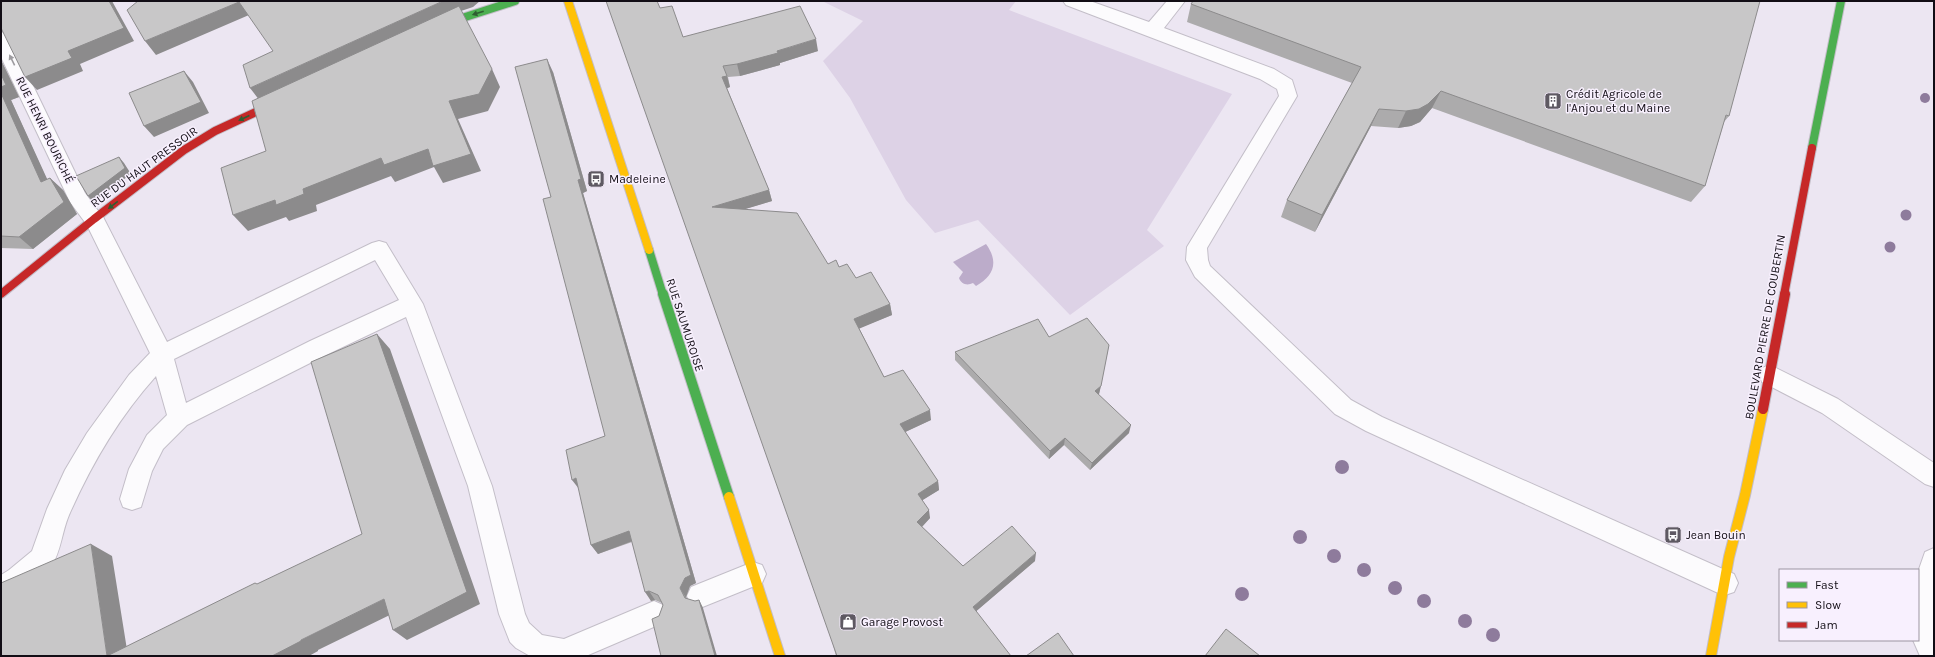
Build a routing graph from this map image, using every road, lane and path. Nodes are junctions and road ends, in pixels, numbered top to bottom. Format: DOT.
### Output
graph roads {
  1 [pos="514,1"];
  2 [pos="568,1"];
  3 [pos="1072,1"];
  4 [pos="1176,1"];
  5 [pos="1841,1"];
  6 [pos="1154,30"];
  7 [pos="430,32"];
  8 [pos="1,38"];
  9 [pos="294,95"];
  10 [pos="94,219"];
  11 [pos="1,294"];
  12 [pos="412,304"];
  13 [pos="162,354"];
  14 [pos="1770,375"];
  15 [pos="179,418"];
  16 [pos="1934,476"];
  17 [pos="132,499"];
  18 [pos="1934,560"];
  19 [pos="753,574"];
  20 [pos="1725,583"];
  21 [pos="1,588"];
  22 [pos="700,596"];
  23 [pos="654,614"];
  24 [pos="780,656"];
  25 [pos="1711,656"];
  26 [pos="1933,656"];
  1 -- 7 [label="street, one-way"];
  2 -- 19 [label="street, RUE SAUMUROISE"];
  3 -- 6 [label="street"];
  4 -- 6 [label="street"];
  5 -- 14 [label="street, BOULEVARD PIERRE DE COUBERTIN"];
  6 -- 20 [label="street"];
  10 -- 8 [label="street, RUE HENRI BOURICHÉ, one-way"];
  9 -- 10 [label="street, RUE DU HAUT PRESSOIR, one-way"];
  10 -- 11 [label="street, RUE DU HAUT PRESSOIR"];
  10 -- 13 [label="street, RUE HENRI BOURICHÉ"];
  12 -- 13 [label="street"];
  12 -- 15 [label="street"];
  12 -- 23 [label="street"];
  13 -- 15 [label="street, RUE HENRI BOURICHÉ"];
  13 -- 21 [label="street"];
  14 -- 16 [label="street"];
  14 -- 20 [label="street, BOULEVARD PIERRE DE COUBERTIN"];
  15 -- 17 [label="street"];
  18 -- 26 [label="street"];
  19 -- 22 [label="street"];
  19 -- 24 [label="street, RUE SAUMUROISE"];
  20 -- 25 [label="street, BOULEVARD PIERRE DE COUBERTIN"];
}
